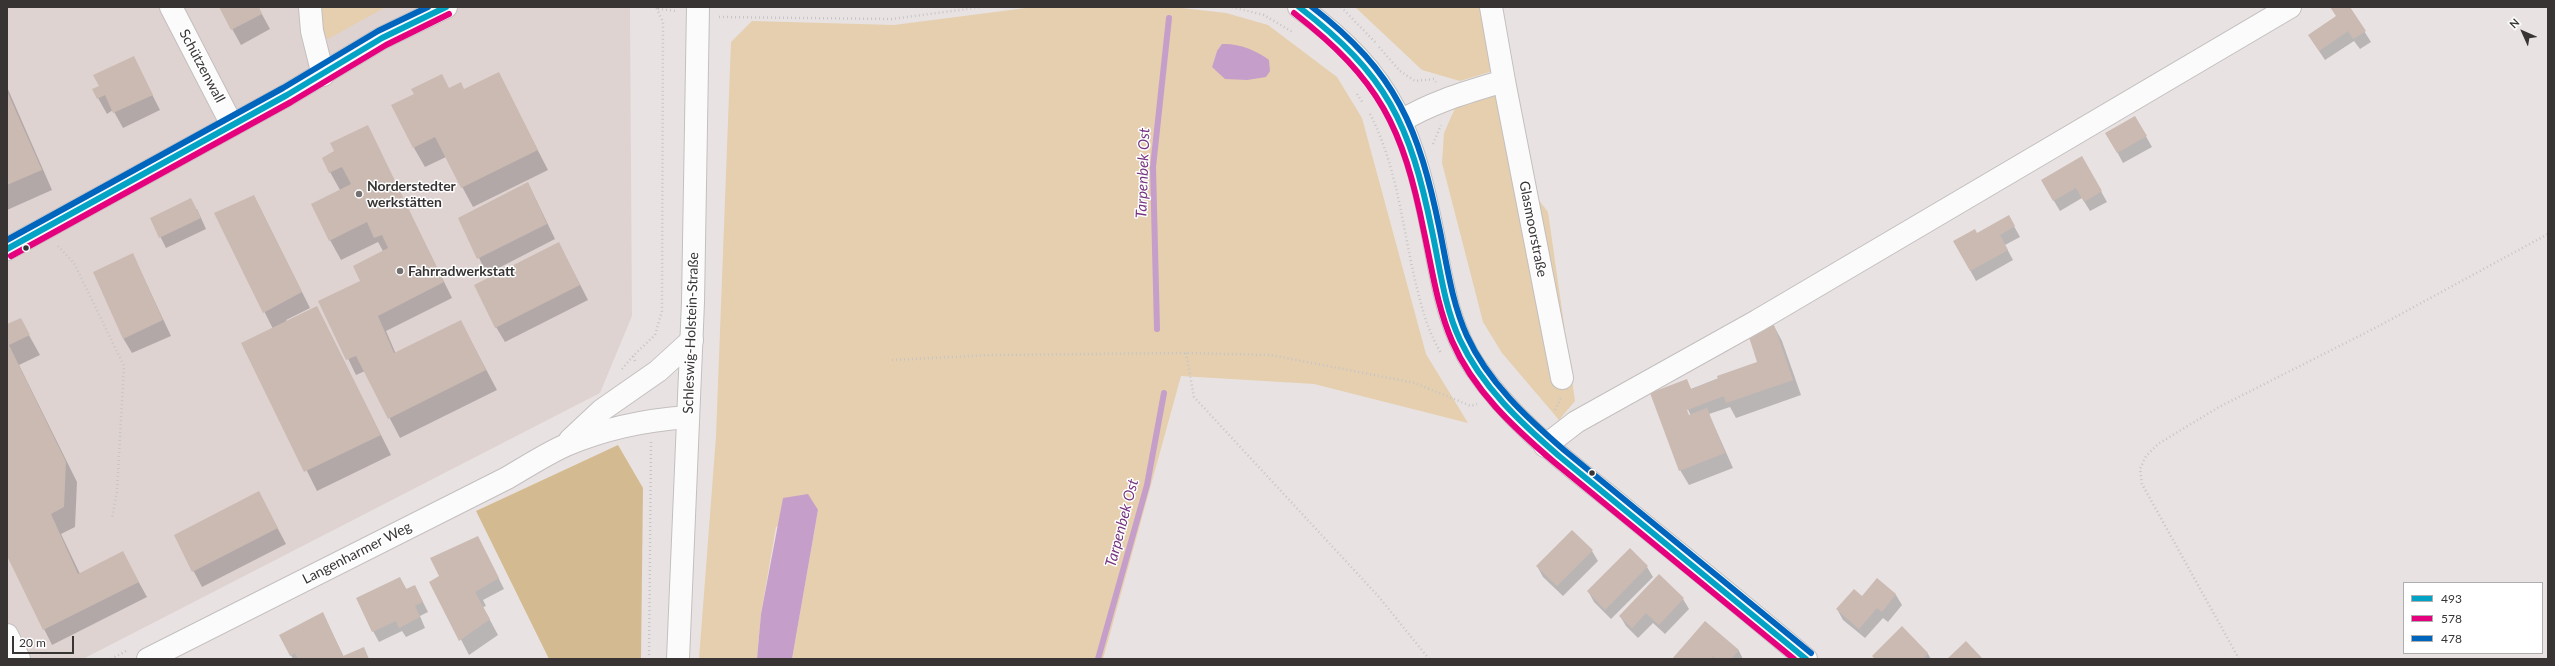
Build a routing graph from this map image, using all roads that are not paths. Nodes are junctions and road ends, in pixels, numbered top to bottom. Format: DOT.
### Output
graph roads {
  1 [pos="171,7"];
  2 [pos="310,7"];
  3 [pos="446,7"];
  4 [pos="1299,7"];
  5 [pos="1491,7"];
  6 [pos="2290,7"];
  7 [pos="698,10"];
  8 [pos="323,74"];
  9 [pos="1504,81"];
  10 [pos="1401,120"];
  11 [pos="232,124"];
  12 [pos="7,249"];
  13 [pos="692,340"];
  14 [pos="1562,378"];
  15 [pos="688,417"];
  16 [pos="565,445"];
  17 [pos="1545,446"];
  18 [pos="7,635"];
  19 [pos="19,659"];
  20 [pos="148,659"];
  21 [pos="678,659"];
  22 [pos="1806,659"];
  1 -- 11 [label="main road, Schützenwall"];
  2 -- 8 [label="main road"];
  3 -- 8 [label="main road"];
  4 -- 10 [label="main road"];
  5 -- 9 [label="main road, Glasmoorstraße"];
  6 -- 17 [label="main road"];
  7 -- 13 [label="main road, Schleswig-Holstein-Straße"];
  8 -- 11 [label="main road"];
  9 -- 10 [label="main road"];
  9 -- 14 [label="main road, Glasmoorstraße"];
  10 -- 17 [label="main road"];
  11 -- 12 [label="main road"];
  13 -- 15 [label="main road, Schleswig-Holstein-Straße"];
  13 -- 16 [label="main road, Langenharmer Weg"];
  15 -- 16 [label="main road, Langenharmer Weg"];
  15 -- 21 [label="main road, Schleswig-Holstein-Straße"];
  16 -- 20 [label="main road, Langenharmer Weg"];
  17 -- 22 [label="main road"];
  18 -- 19 [label="main road"];
}
